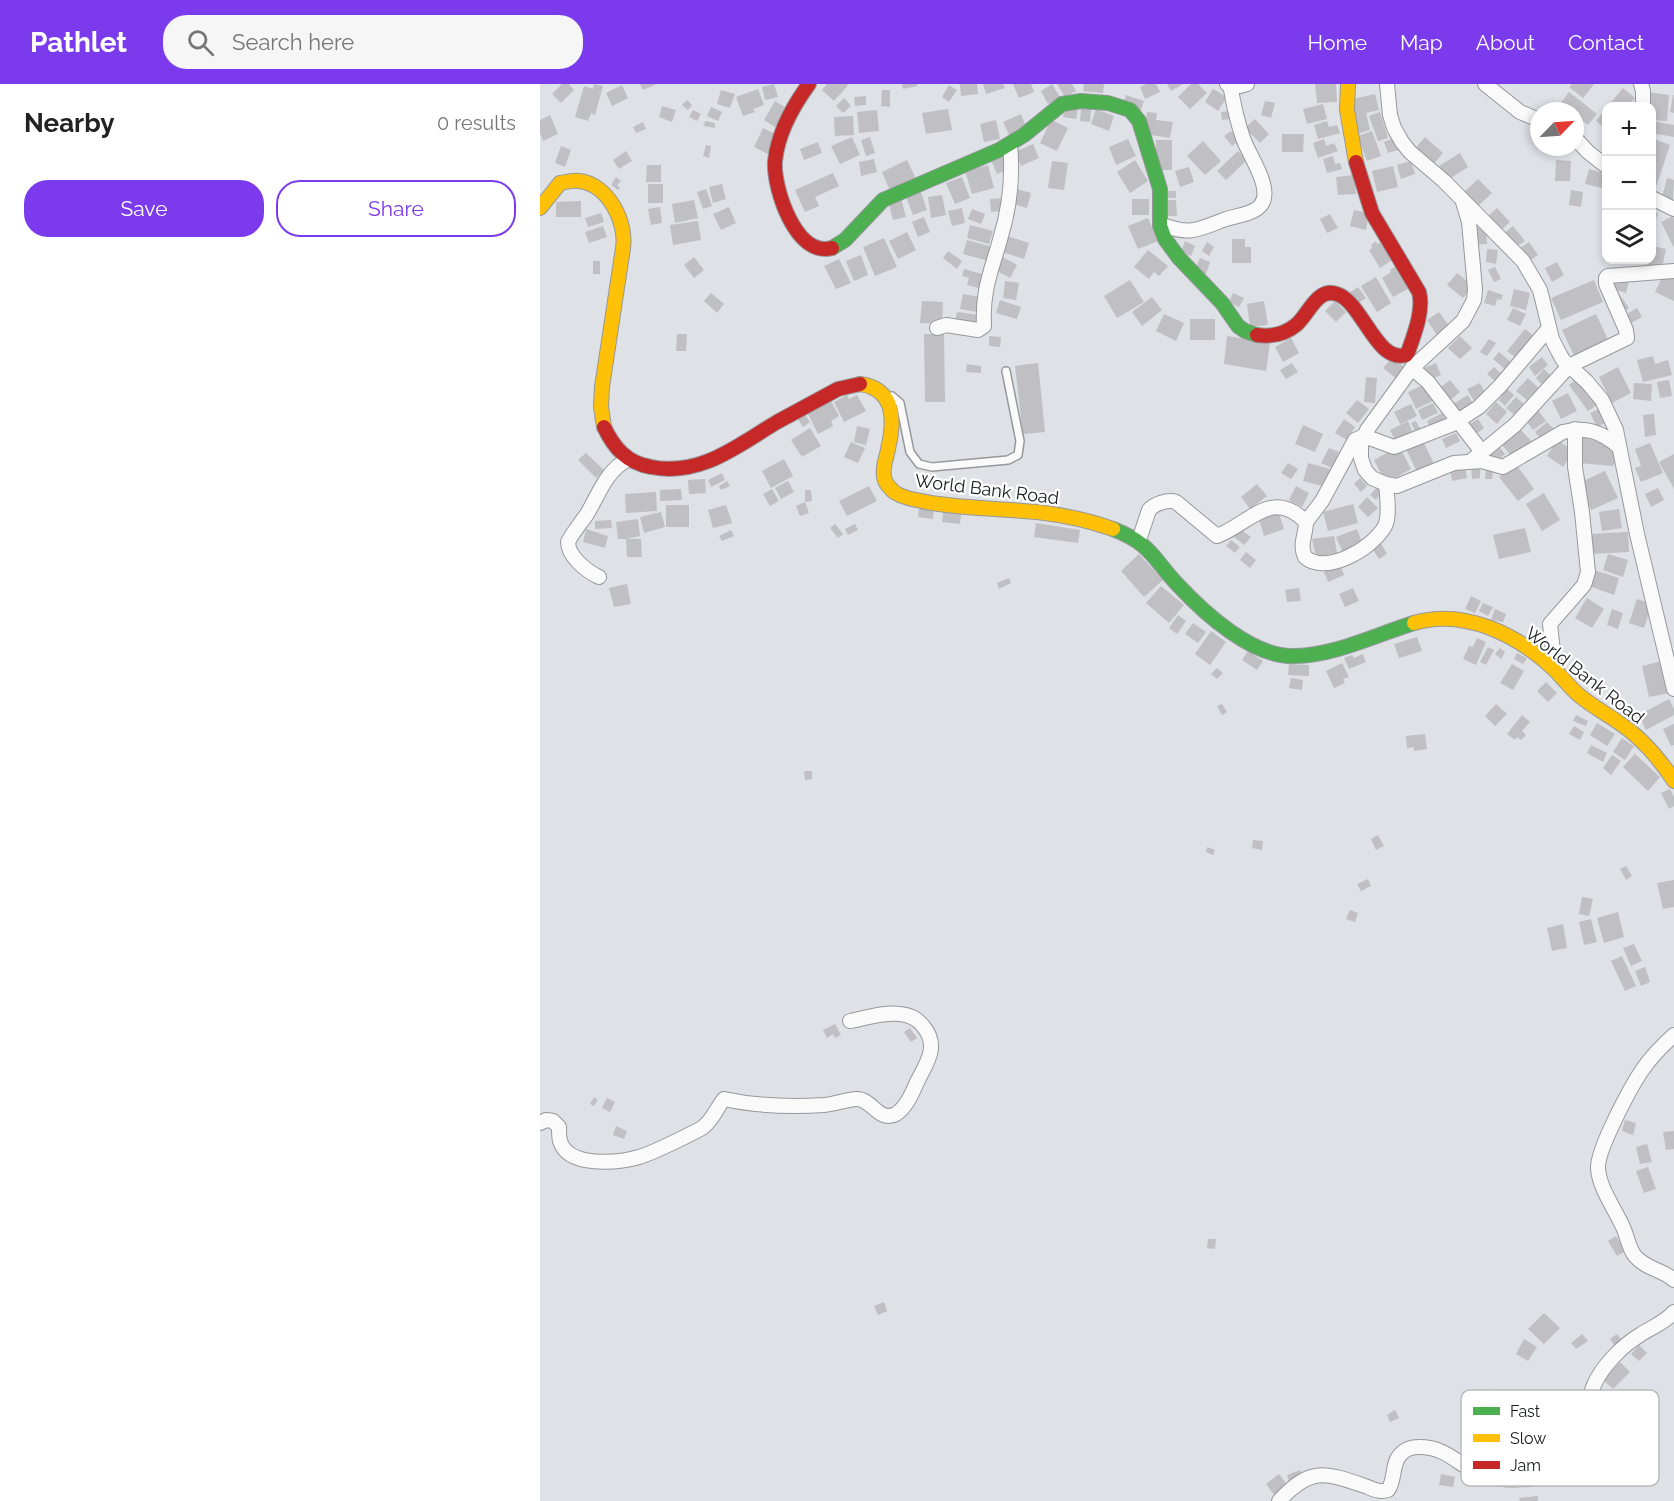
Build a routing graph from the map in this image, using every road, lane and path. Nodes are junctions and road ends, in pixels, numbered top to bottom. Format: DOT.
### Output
graph roads {
  1 [pos="809,84"];
  2 [pos="1229,84"];
  3 [pos="1248,84"];
  4 [pos="1348,84"];
  5 [pos="1387,84"];
  6 [pos="1485,84"];
  7 [pos="1641,84"];
  8 [pos="1643,102"];
  9 [pos="1530,116"];
  10 [pos="1010,144"];
  11 [pos="1584,148"];
  12 [pos="1602,163"];
  13 [pos="1462,200"];
  14 [pos="1656,200"];
  15 [pos="540,208"];
  16 [pos="1674,209"];
  17 [pos="1160,224"];
  18 [pos="1674,271"];
  19 [pos="937,328"];
  20 [pos="1549,328"];
  21 [pos="1569,366"];
  22 [pos="1412,368"];
  23 [pos="1006,371"];
  24 [pos="881,391"];
  25 [pos="1458,421"];
  26 [pos="1575,429"];
  27 [pos="1364,436"];
  28 [pos="1619,447"];
  29 [pos="1476,456"];
  30 [pos="627,460"];
  31 [pos="1386,484"];
  32 [pos="1306,522"];
  33 [pos="1139,540"];
  34 [pos="599,577"];
  35 [pos="1555,670"];
  36 [pos="1674,688"];
  37 [pos="1673,776"];
  38 [pos="850,1022"];
  39 [pos="1674,1035"];
  40 [pos="540,1123"];
  41 [pos="1674,1280"];
  42 [pos="1674,1312"];
  43 [pos="1592,1390"];
  44 [pos="1461,1462"];
  45 [pos="1279,1501"];
  1 -- 10 [label="main road"];
  2 -- 3 [label="street"];
  2 -- 17 [label="street"];
  4 -- 17 [label="main road"];
  5 -- 13 [label="street"];
  6 -- 9 [label="street"];
  7 -- 8 [label="street"];
  10 -- 17 [label="main road"];
  10 -- 19 [label="street"];
  11 -- 12 [label="street"];
  13 -- 20 [label="street"];
  13 -- 22 [label="street"];
  14 -- 16 [label="street"];
  15 -- 30 [label="main road"];
  18 -- 21 [label="street"];
  20 -- 21 [label="street"];
  20 -- 25 [label="street"];
  21 -- 28 [label="street"];
  21 -- 29 [label="street"];
  22 -- 25 [label="street"];
  22 -- 27 [label="street"];
  23 -- 24 [label="lane"];
  24 -- 30 [label="main road"];
  24 -- 33 [label="main road, World Bank Road"];
  25 -- 27 [label="street"];
  25 -- 29 [label="street"];
  26 -- 28 [label="street"];
  26 -- 29 [label="street"];
  26 -- 35 [label="street"];
  27 -- 31 [label="street"];
  27 -- 32 [label="street"];
  28 -- 36 [label="street"];
  29 -- 31 [label="street"];
  30 -- 34 [label="street"];
  31 -- 32 [label="street"];
  32 -- 33 [label="street"];
  33 -- 35 [label="main road, World Bank Road"];
  35 -- 37 [label="main road, World Bank Road"];
  38 -- 40 [label="street"];
  39 -- 41 [label="street"];
  42 -- 43 [label="street"];
  44 -- 45 [label="street"];
}
